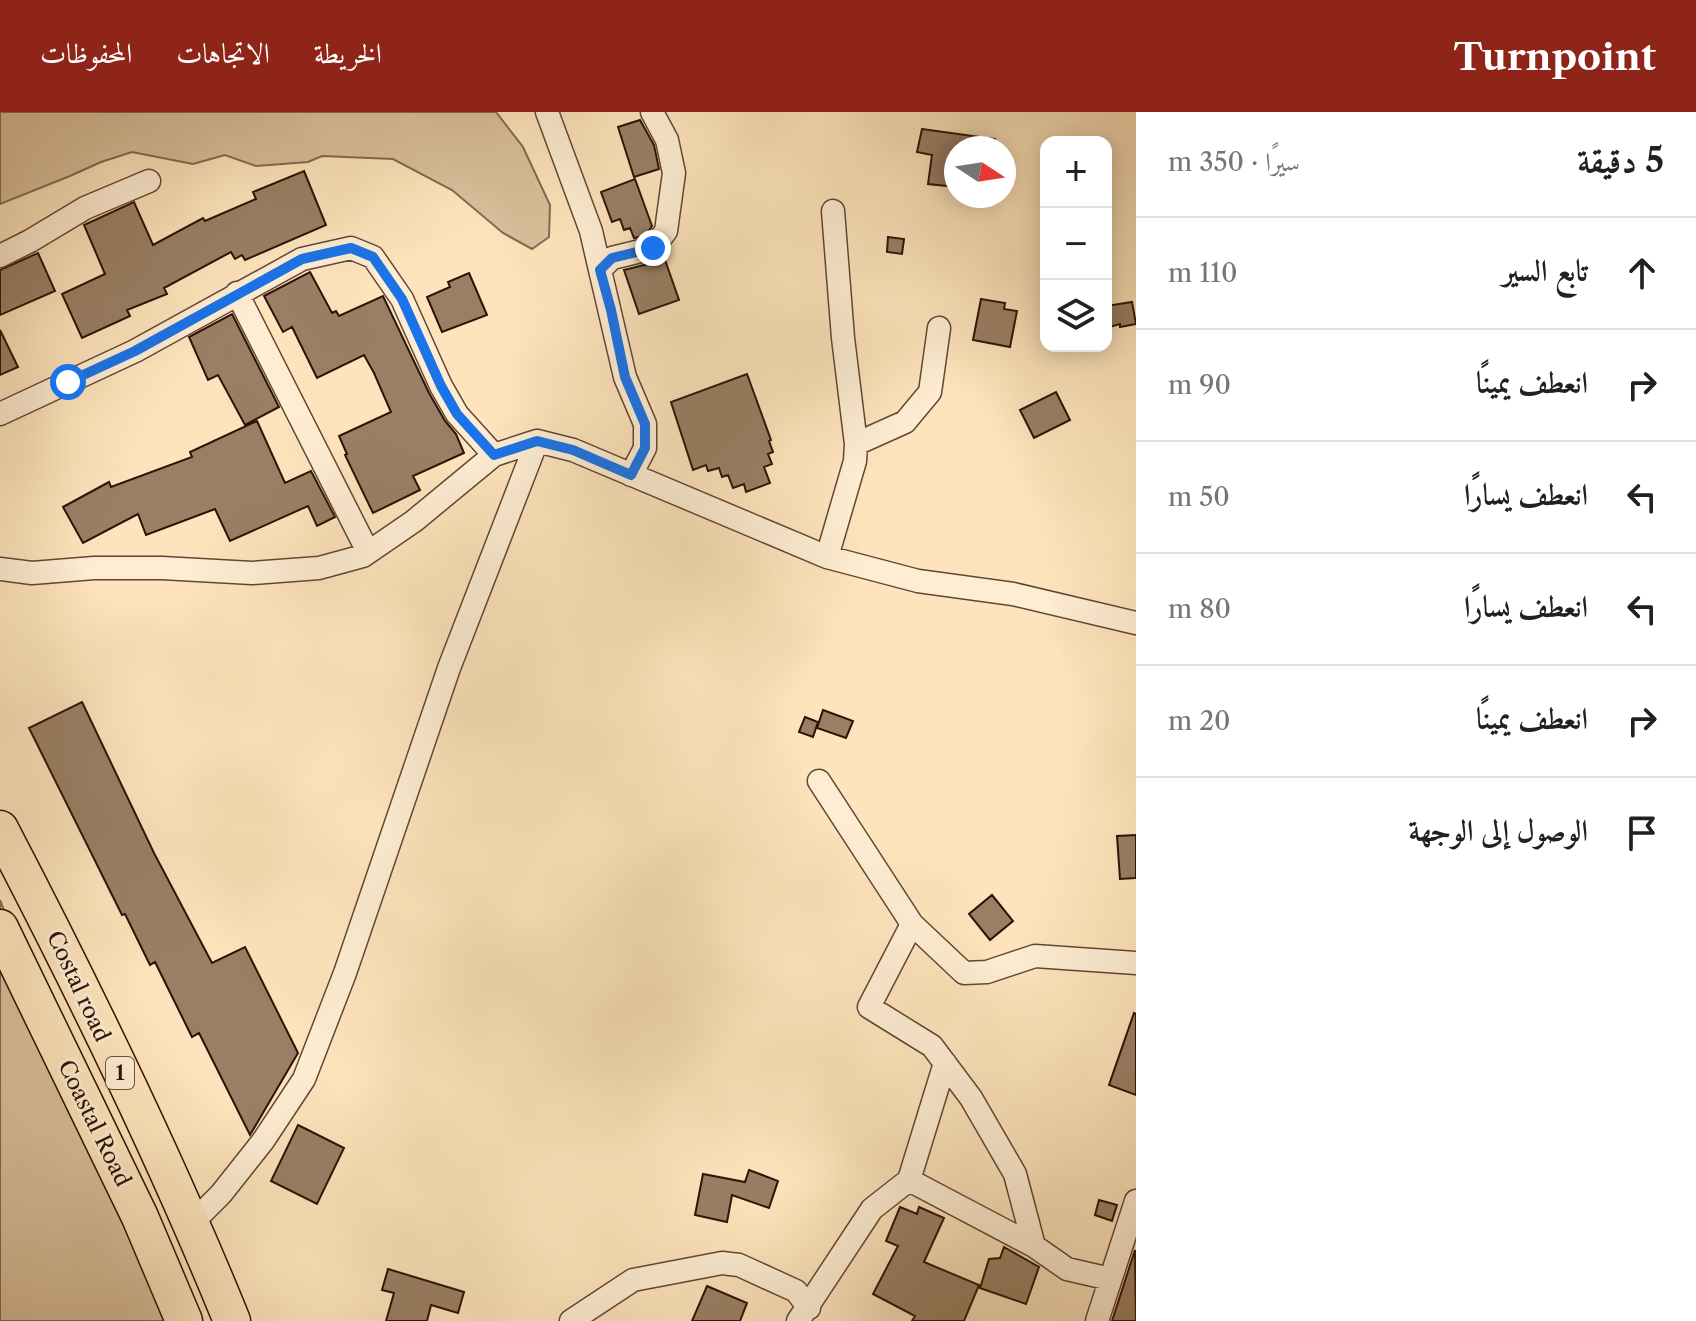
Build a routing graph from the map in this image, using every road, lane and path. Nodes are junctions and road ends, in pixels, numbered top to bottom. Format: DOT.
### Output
graph roads {
  1 [pos="547,112"];
  2 [pos="652,112"];
  3 [pos="149,181"];
  4 [pos="833,211"];
  5 [pos="0,256"];
  6 [pos="600,270"];
  7 [pos="237,293"];
  8 [pos="939,328"];
  9 [pos="0,414"];
  10 [pos="537,441"];
  11 [pos="856,444"];
  12 [pos="494,455"];
  13 [pos="631,475"];
  14 [pos="368,552"];
  15 [pos="827,557"];
  16 [pos="0,569"];
  17 [pos="1136,623"];
  18 [pos="819,781"];
  19 [pos="0,829"];
  20 [pos="912,924"];
  21 [pos="0,928"];
  22 [pos="1136,963"];
  23 [pos="945,1063"];
  24 [pos="909,1180"];
  25 [pos="1136,1201"];
  26 [pos="192,1223"];
  27 [pos="1034,1246"];
  28 [pos="1110,1279"];
  29 [pos="803,1315"];
  30 [pos="184,1321"];
  31 [pos="232,1321"];
  32 [pos="243,1321"];
  33 [pos="571,1321"];
  34 [pos="1097,1321"];
  1 -- 6 [label="street"];
  2 -- 6 [label="street"];
  3 -- 5 [label="street"];
  4 -- 11 [label="street"];
  6 -- 13 [label="street"];
  7 -- 9 [label="street"];
  7 -- 12 [label="street"];
  7 -- 14 [label="street"];
  8 -- 11 [label="street"];
  10 -- 12 [label="street"];
  10 -- 13 [label="street"];
  10 -- 26 [label="street"];
  11 -- 15 [label="street"];
  12 -- 14 [label="street"];
  13 -- 15 [label="street"];
  14 -- 16 [label="street"];
  15 -- 17 [label="street"];
  18 -- 20 [label="street"];
  19 -- 26 [label="highway, Costal road / 1"];
  20 -- 22 [label="street"];
  20 -- 23 [label="street"];
  21 -- 30 [label="highway, Coastal Road / 1"];
  23 -- 24 [label="street"];
  23 -- 27 [label="street"];
  24 -- 27 [label="street"];
  24 -- 29 [label="street"];
  25 -- 28 [label="street"];
  26 -- 31 [label="highway, Costal road / 1"];
  26 -- 32 [label="highway"];
  27 -- 28 [label="street"];
  28 -- 34 [label="street"];
  29 -- 33 [label="street"];
}
